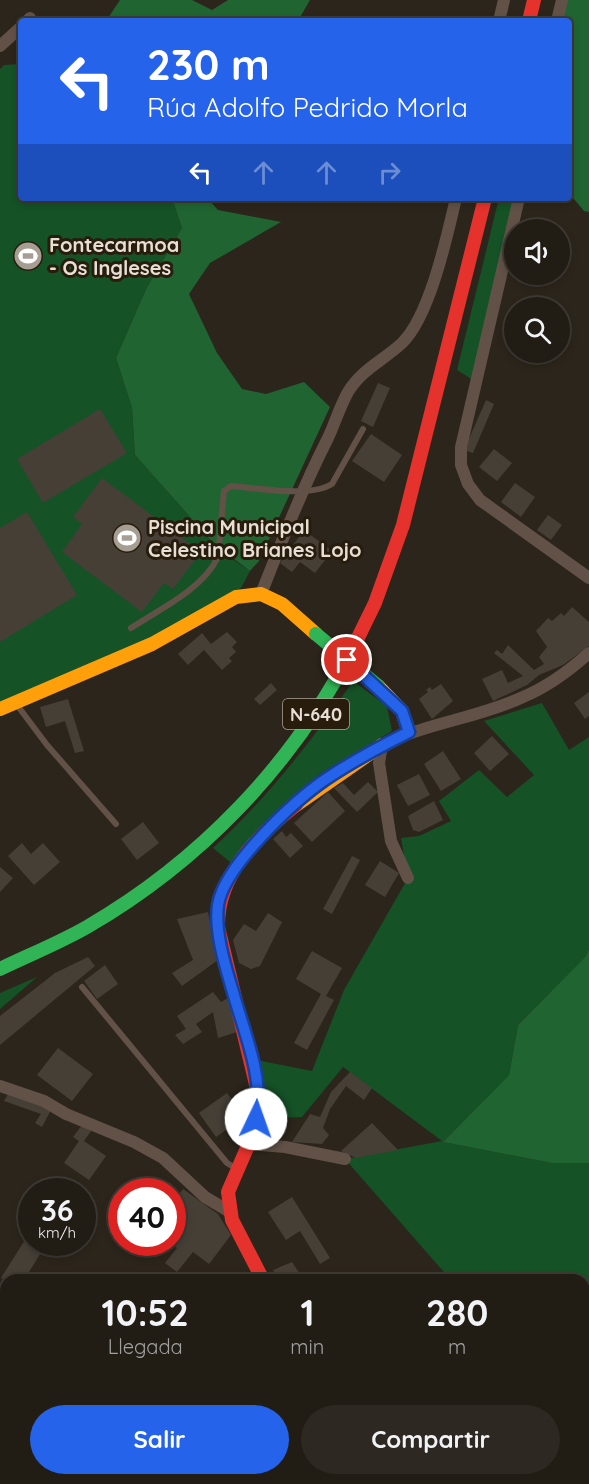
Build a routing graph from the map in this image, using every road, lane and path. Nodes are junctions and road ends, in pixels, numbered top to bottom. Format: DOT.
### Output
graph roads {
  1 [pos="504,0"];
  2 [pos="534,0"];
  3 [pos="562,0"];
  4 [pos="500,18"];
  5 [pos="530,18"];
  6 [pos="558,18"];
  7 [pos="18,29"];
  8 [pos="0,46"];
  9 [pos="455,201"];
  10 [pos="484,201"];
  11 [pos="518,201"];
  12 [pos="363,429"];
  13 [pos="301,491"];
  14 [pos="589,578"];
  15 [pos="261,594"];
  16 [pos="131,628"];
  17 [pos="589,653"];
  18 [pos="15,702"];
  19 [pos="0,709"];
  20 [pos="409,732"];
  21 [pos="382,745"];
  22 [pos="116,824"];
  23 [pos="408,878"];
  24 [pos="0,969"];
  25 [pos="82,987"];
  26 [pos="0,1086"];
  27 [pos="248,1144"];
  28 [pos="345,1160"];
  29 [pos="237,1169"];
  30 [pos="230,1212"];
  31 [pos="260,1274"];
  1 -- 4 [label="street"];
  2 -- 5 [label="main road"];
  3 -- 6 [label="street"];
  7 -- 8 [label="street"];
  9 -- 13 [label="street"];
  10 -- 24 [label="main road, N-640"];
  11 -- 14 [label="street"];
  12 -- 13 [label="lane"];
  13 -- 15 [label="street"];
  13 -- 16 [label="lane"];
  15 -- 18 [label="main road"];
  15 -- 20 [label="main road, bridge"];
  17 -- 20 [label="street"];
  18 -- 19 [label="main road"];
  18 -- 22 [label="lane"];
  20 -- 21 [label="street"];
  21 -- 23 [label="street"];
  21 -- 27 [label="main road"];
  25 -- 29 [label="lane"];
  26 -- 30 [label="street"];
  27 -- 28 [label="street"];
  27 -- 29 [label="main road"];
  29 -- 30 [label="main road"];
  30 -- 31 [label="main road"];
}
